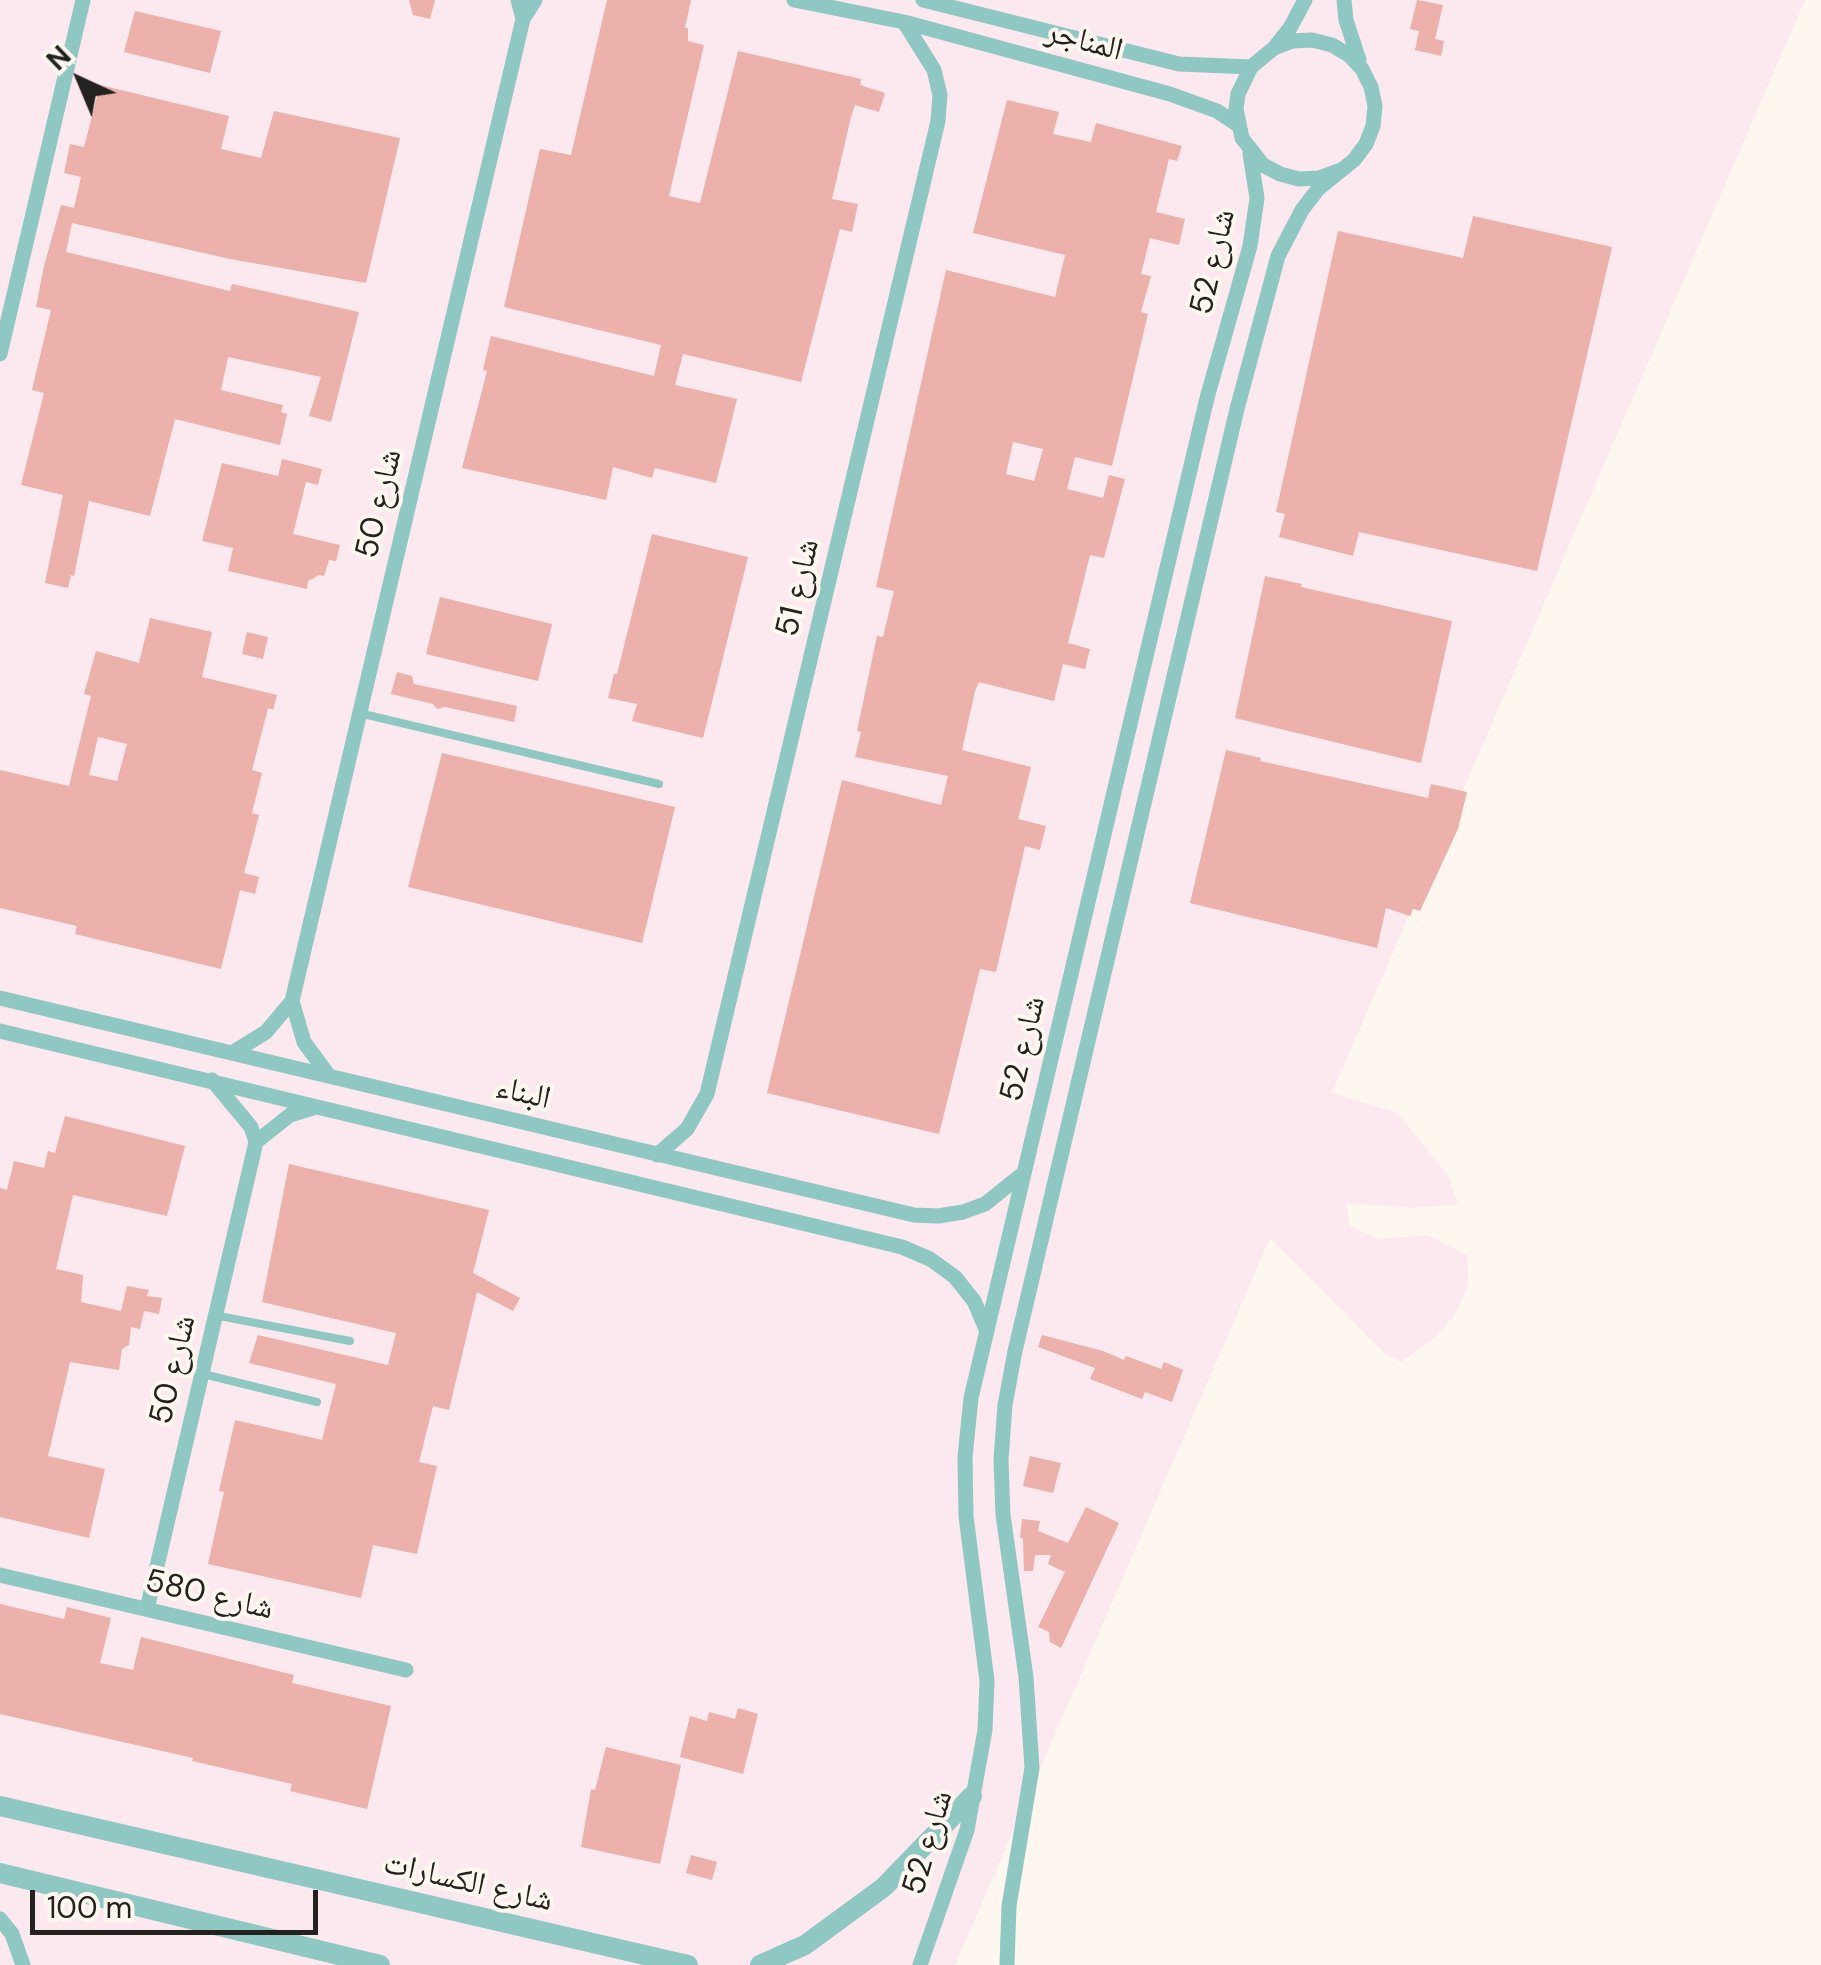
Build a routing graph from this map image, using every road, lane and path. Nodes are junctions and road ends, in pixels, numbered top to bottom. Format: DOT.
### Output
graph roads {
  1 [pos="82,0"];
  2 [pos="518,0"];
  3 [pos="535,0"];
  4 [pos="794,0"];
  5 [pos="923,0"];
  6 [pos="1305,0"];
  7 [pos="1344,0"];
  8 [pos="523,20"];
  9 [pos="904,22"];
  10 [pos="1274,48"];
  11 [pos="1251,67"];
  12 [pos="1362,69"];
  13 [pos="1238,124"];
  14 [pos="1249,150"];
  15 [pos="1338,171"];
  16 [pos="0,354"];
  17 [pos="359,713"];
  18 [pos="660,784"];
  19 [pos="0,998"];
  20 [pos="292,1001"];
  21 [pos="0,1031"];
  22 [pos="232,1053"];
  23 [pos="329,1076"];
  24 [pos="212,1080"];
  25 [pos="320,1106"];
  26 [pos="256,1142"];
  27 [pos="656,1154"];
  28 [pos="1023,1173"];
  29 [pos="214,1315"];
  30 [pos="986,1329"];
  31 [pos="350,1341"];
  32 [pos="202,1374"];
  33 [pos="316,1402"];
  34 [pos="0,1574"];
  35 [pos="147,1609"];
  36 [pos="406,1670"];
  37 [pos="972,1796"];
  38 [pos="0,1806"];
  39 [pos="0,1873"];
  40 [pos="0,1918"];
  41 [pos="23,1965"];
  42 [pos="380,1965"];
  43 [pos="688,1965"];
  44 [pos="760,1965"];
  45 [pos="920,1965"];
  46 [pos="1007,1965"];
  1 -- 16 [label="street"];
  2 -- 8 [label="street, شارع 50"];
  3 -- 8 [label="street, شارع 50"];
  4 -- 9 [label="street, المناجر"];
  5 -- 11 [label="street, المناجر"];
  6 -- 10 [label="street"];
  7 -- 12 [label="street"];
  8 -- 17 [label="street, شارع 50"];
  9 -- 13 [label="street, المناجر"];
  9 -- 27 [label="street, شارع 51"];
  10 -- 11 [label="street"];
  10 -- 12 [label="street"];
  11 -- 13 [label="street"];
  12 -- 15 [label="street"];
  13 -- 14 [label="street"];
  14 -- 15 [label="street"];
  14 -- 28 [label="street, شارع 52"];
  15 -- 46 [label="street, شارع 52"];
  17 -- 18 [label="lane"];
  17 -- 20 [label="street, شارع 50"];
  19 -- 22 [label="street, البناء"];
  20 -- 22 [label="street"];
  20 -- 23 [label="street"];
  21 -- 24 [label="street, البناء"];
  22 -- 23 [label="street, البناء"];
  23 -- 27 [label="street, البناء"];
  24 -- 25 [label="street, البناء"];
  24 -- 26 [label="street"];
  25 -- 26 [label="street"];
  25 -- 30 [label="street, البناء"];
  26 -- 29 [label="street, شارع 50"];
  27 -- 28 [label="street, البناء"];
  28 -- 30 [label="street, شارع 52"];
  29 -- 31 [label="lane"];
  29 -- 32 [label="street, شارع 50"];
  30 -- 37 [label="street, شارع 52"];
  32 -- 33 [label="lane"];
  32 -- 35 [label="street, شارع 50"];
  34 -- 35 [label="street, شارع 580"];
  35 -- 36 [label="street, شارع 580"];
  37 -- 44 [label="street"];
  37 -- 45 [label="street, شارع 52"];
  38 -- 43 [label="street, شارع الكسارات"];
  39 -- 42 [label="street"];
  40 -- 41 [label="street"];
}
